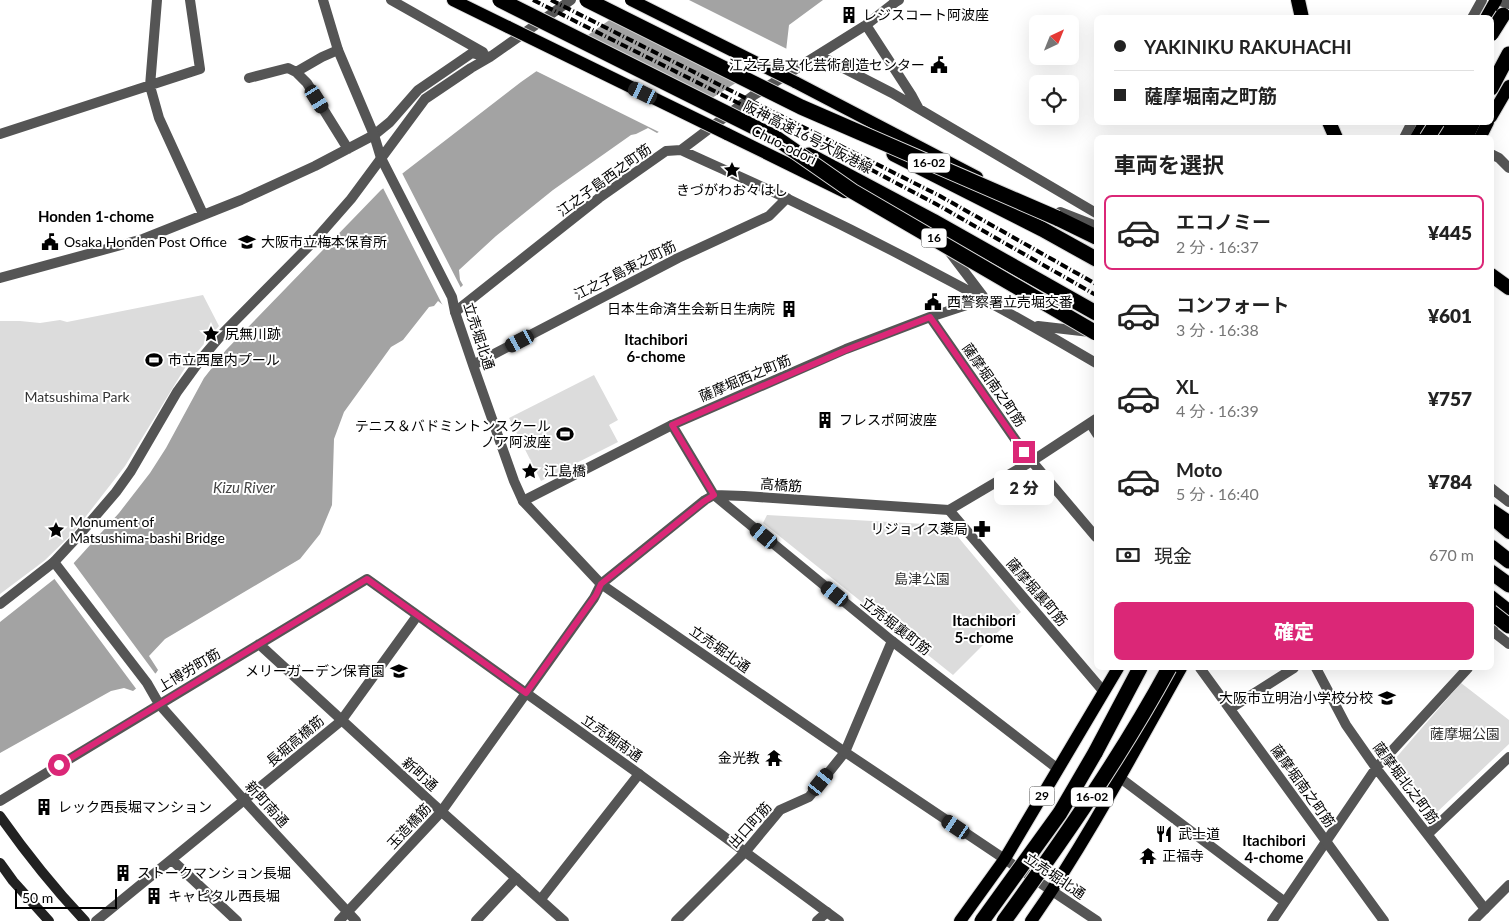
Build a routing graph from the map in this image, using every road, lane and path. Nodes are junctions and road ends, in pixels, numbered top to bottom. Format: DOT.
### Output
graph roads {
  1 [pos="157,0"];
  2 [pos="190,0"];
  3 [pos="323,0"];
  4 [pos="391,0"];
  5 [pos="453,0"];
  6 [pos="500,0"];
  7 [pos="571,0"];
  8 [pos="587,0"];
  9 [pos="631,0"];
  10 [pos="1298,0"];
  11 [pos="1482,0"];
  12 [pos="1497,0"];
  13 [pos="897,2"];
  14 [pos="1507,8"];
  15 [pos="1301,15"];
  16 [pos="1474,15"];
  17 [pos="1488,15"];
  18 [pos="866,26"];
  19 [pos="1494,31"];
  20 [pos="338,50"];
  21 [pos="1509,54"];
  22 [pos="818,55"];
  23 [pos="490,57"];
  24 [pos="296,72"];
  25 [pos="1494,74"];
  26 [pos="249,78"];
  27 [pos="1494,82"];
  28 [pos="150,86"];
  29 [pos="1509,86"];
  30 [pos="801,107"];
  31 [pos="919,110"];
  32 [pos="1494,112"];
  33 [pos="0,134"];
  34 [pos="374,135"];
  35 [pos="776,138"];
  36 [pos="348,149"];
  37 [pos="681,150"];
  38 [pos="381,158"];
  39 [pos="1500,158"];
  40 [pos="1509,168"];
  41 [pos="1004,190"];
  42 [pos="787,198"];
  43 [pos="1094,212"];
  44 [pos="204,214"];
  45 [pos="1094,225"];
  46 [pos="1094,236"];
  47 [pos="1094,242"];
  48 [pos="944,244"];
  49 [pos="1094,258"];
  50 [pos="1494,277"];
  51 [pos="0,278"];
  52 [pos="1509,288"];
  53 [pos="985,299"];
  54 [pos="455,312"];
  55 [pos="1094,312"];
  56 [pos="930,317"];
  57 [pos="1034,326"];
  58 [pos="1094,326"];
  59 [pos="1094,332"];
  60 [pos="1094,333"];
  61 [pos="1094,362"];
  62 [pos="473,365"];
  63 [pos="1093,422"];
  64 [pos="672,425"];
  65 [pos="1032,461"];
  66 [pos="1494,490"];
  67 [pos="714,495"];
  68 [pos="523,501"];
  69 [pos="1509,502"];
  70 [pos="949,510"];
  71 [pos="1494,513"];
  72 [pos="1494,520"];
  73 [pos="1509,524"];
  74 [pos="1509,533"];
  75 [pos="1094,535"];
  76 [pos="1494,549"];
  77 [pos="1509,561"];
  78 [pos="57,565"];
  79 [pos="1494,574"];
  80 [pos="367,579"];
  81 [pos="601,584"];
  82 [pos="1509,586"];
  83 [pos="1494,598"];
  84 [pos="0,604"];
  85 [pos="1508,610"];
  86 [pos="417,616"];
  87 [pos="1496,633"];
  88 [pos="892,641"];
  89 [pos="258,644"];
  90 [pos="1509,644"];
  91 [pos="1117,670"];
  92 [pos="1139,670"];
  93 [pos="1149,670"];
  94 [pos="1168,670"];
  95 [pos="1180,670"];
  96 [pos="1202,670"];
  97 [pos="1291,670"];
  98 [pos="1317,670"];
  99 [pos="1466,670"];
  100 [pos="1104,692"];
  101 [pos="526,693"];
  102 [pos="159,704"];
  103 [pos="1231,708"];
  104 [pos="341,721"];
  105 [pos="1112,722"];
  106 [pos="845,752"];
  107 [pos="1509,757"];
  108 [pos="1376,768"];
  109 [pos="1058,769"];
  110 [pos="639,774"];
  111 [pos="1120,777"];
  112 [pos="244,800"];
  113 [pos="0,802"];
  114 [pos="441,812"];
  115 [pos="0,816"];
  116 [pos="1428,834"];
  117 [pos="1326,840"];
  118 [pos="746,851"];
  119 [pos="172,860"];
  120 [pos="1004,860"];
  121 [pos="0,863"];
  122 [pos="516,878"];
  123 [pos="1509,885"];
  124 [pos="1052,891"];
  125 [pos="541,899"];
  126 [pos="1285,902"];
  127 [pos="1484,909"];
  128 [pos="347,912"];
  129 [pos="827,912"];
  130 [pos="49,921"];
  131 [pos="85,921"];
  132 [pos="96,921"];
  133 [pos="237,921"];
  134 [pos="339,921"];
  135 [pos="356,921"];
  136 [pos="476,921"];
  137 [pos="564,921"];
  138 [pos="676,921"];
  139 [pos="817,921"];
  140 [pos="839,921"];
  141 [pos="960,921"];
  142 [pos="982,921"];
  143 [pos="1004,921"];
  144 [pos="1030,921"];
  145 [pos="1097,921"];
  146 [pos="1272,921"];
  147 [pos="1384,921"];
  148 [pos="1472,921"];
  1 -- 28 [label="street"];
  2 -- 28 [label="street"];
  3 -- 20 [label="street, 立売堀北通"];
  4 -- 23 [label="street"];
  5 -- 48 [label="main road, Chuo-odori, bridge"];
  6 -- 35 [label="highway, 阪神高速16号大阪港線 / 16, bridge"];
  7 -- 23 [label="street"];
  8 -- 30 [label="highway, 阪神高速16号大阪港線, bridge"];
  9 -- 41 [label="main road, bridge"];
  10 -- 15 [label="highway"];
  11 -- 16 [label="street"];
  12 -- 14 [label="street"];
  12 -- 17 [label="main road"];
  13 -- 18 [label="street, 江之子島西之町筋"];
  14 -- 19 [label="highway, bridge"];
  18 -- 22 [label="street, 江之子島西之町筋"];
  18 -- 31 [label="street"];
  20 -- 24 [label="street"];
  20 -- 34 [label="street, 立売堀北通"];
  21 -- 25 [label="highway"];
  21 -- 27 [label="highway"];
  22 -- 31 [label="street"];
  22 -- 37 [label="street, 江之子島西之町筋"];
  23 -- 34 [label="street"];
  23 -- 38 [label="street"];
  24 -- 26 [label="street"];
  24 -- 36 [label="street"];
  28 -- 33 [label="street"];
  28 -- 44 [label="street"];
  29 -- 32 [label="main road"];
  30 -- 46 [label="highway, 16-02, bridge"];
  30 -- 49 [label="highway, 阪神高速16号大阪港線, bridge"];
  31 -- 43 [label="street"];
  34 -- 36 [label="street"];
  34 -- 38 [label="street, 立売堀北通"];
  35 -- 55 [label="highway, 阪神高速16号大阪港線 / 16, bridge"];
  35 -- 59 [label="highway, 16, bridge"];
  36 -- 44 [label="street"];
  37 -- 42 [label="street"];
  37 -- 54 [label="street, 江之子島西之町筋"];
  38 -- 54 [label="street, 立売堀北通"];
  38 -- 78 [label="street"];
  39 -- 40 [label="street"];
  41 -- 45 [label="street"];
  41 -- 47 [label="main road"];
  42 -- 53 [label="street"];
  42 -- 62 [label="street, 江之子島東之町筋"];
  44 -- 51 [label="street"];
  48 -- 53 [label="street"];
  48 -- 58 [label="main road, Chuo-odori"];
  50 -- 52 [label="highway"];
  53 -- 56 [label="street, 薩摩堀西之町筋"];
  53 -- 57 [label="street"];
  54 -- 62 [label="street, 立売堀北通"];
  56 -- 64 [label="street, 薩摩堀西之町筋"];
  56 -- 65 [label="street, 薩摩堀南之町筋"];
  57 -- 60 [label="street"];
  57 -- 61 [label="street"];
  62 -- 68 [label="street, 立売堀北通"];
  63 -- 65 [label="street"];
  64 -- 67 [label="street, 立売堀裏町筋"];
  64 -- 68 [label="street, 薩摩堀西之町筋"];
  65 -- 70 [label="street"];
  65 -- 75 [label="street, 薩摩堀南之町筋"];
  66 -- 69 [label="street"];
  67 -- 70 [label="street, 高橋筋"];
  67 -- 81 [label="street"];
  67 -- 88 [label="street, 立売堀裏町筋"];
  68 -- 81 [label="street, 立売堀北通"];
  70 -- 100 [label="street, 薩摩堀裏町筋"];
  71 -- 73 [label="highway"];
  72 -- 74 [label="main road"];
  76 -- 77 [label="highway"];
  78 -- 84 [label="street"];
  78 -- 102 [label="street, 新町南通"];
  79 -- 82 [label="highway"];
  80 -- 86 [label="street, 立売堀南通"];
  80 -- 89 [label="street, 上博労町筋"];
  81 -- 101 [label="street"];
  81 -- 106 [label="street, 立売堀北通"];
  83 -- 85 [label="main road"];
  85 -- 87 [label="street"];
  86 -- 101 [label="street, 立売堀南通"];
  86 -- 104 [label="street, 長堀高橋筋"];
  87 -- 90 [label="street"];
  88 -- 106 [label="street, 出口町筋"];
  88 -- 109 [label="street, 立売堀裏町筋"];
  89 -- 102 [label="street, 上博労町筋"];
  89 -- 104 [label="street, 新町通"];
  91 -- 100 [label="main road, 29"];
  92 -- 105 [label="highway"];
  93 -- 105 [label="highway"];
  94 -- 143 [label="highway, 16-02, bridge"];
  95 -- 111 [label="main road"];
  96 -- 103 [label="street, 薩摩堀南之町筋"];
  97 -- 103 [label="street"];
  98 -- 108 [label="street, 薩摩堀北之町筋"];
  99 -- 108 [label="street"];
  100 -- 109 [label="main road, 29"];
  101 -- 110 [label="street, 立売堀南通"];
  101 -- 114 [label="street, 玉造橋筋"];
  102 -- 112 [label="street, 新町南通"];
  102 -- 113 [label="street, 上博労町筋"];
  103 -- 117 [label="street, 薩摩堀南之町筋"];
  104 -- 112 [label="street, 長堀高橋筋"];
  104 -- 114 [label="street, 新町通"];
  105 -- 142 [label="highway, 16-02, bridge"];
  106 -- 118 [label="street, 出口町筋"];
  106 -- 120 [label="street, 立売堀北通"];
  107 -- 116 [label="street"];
  108 -- 116 [label="street, 薩摩堀北之町筋"];
  108 -- 117 [label="street"];
  109 -- 120 [label="main road, 29"];
  110 -- 118 [label="street, 立売堀南通"];
  110 -- 125 [label="street"];
  111 -- 124 [label="main road"];
  111 -- 126 [label="street"];
  112 -- 119 [label="street, 長堀高橋筋"];
  112 -- 128 [label="street, 新町南通"];
  114 -- 122 [label="street, 新町通"];
  114 -- 128 [label="street, 玉造橋筋"];
  115 -- 131 [label="main road"];
  116 -- 127 [label="street, 薩摩堀北之町筋"];
  117 -- 126 [label="street"];
  117 -- 147 [label="street, 薩摩堀南之町筋"];
  118 -- 129 [label="street, 立売堀南通"];
  118 -- 138 [label="street, 出口町筋"];
  119 -- 132 [label="street, 長堀高橋筋"];
  119 -- 133 [label="street"];
  120 -- 124 [label="street, 立売堀北通"];
  120 -- 141 [label="main road, 29"];
  121 -- 130 [label="main road"];
  122 -- 125 [label="street, 新町通"];
  122 -- 136 [label="street"];
  123 -- 127 [label="street"];
  124 -- 144 [label="main road"];
  124 -- 145 [label="street, 立売堀北通"];
  125 -- 137 [label="street, 新町通"];
  126 -- 146 [label="street"];
  127 -- 148 [label="street"];
  128 -- 134 [label="street, 玉造橋筋"];
  128 -- 135 [label="street, 新町南通"];
  129 -- 139 [label="street"];
  129 -- 140 [label="street, 立売堀南通"];
}
